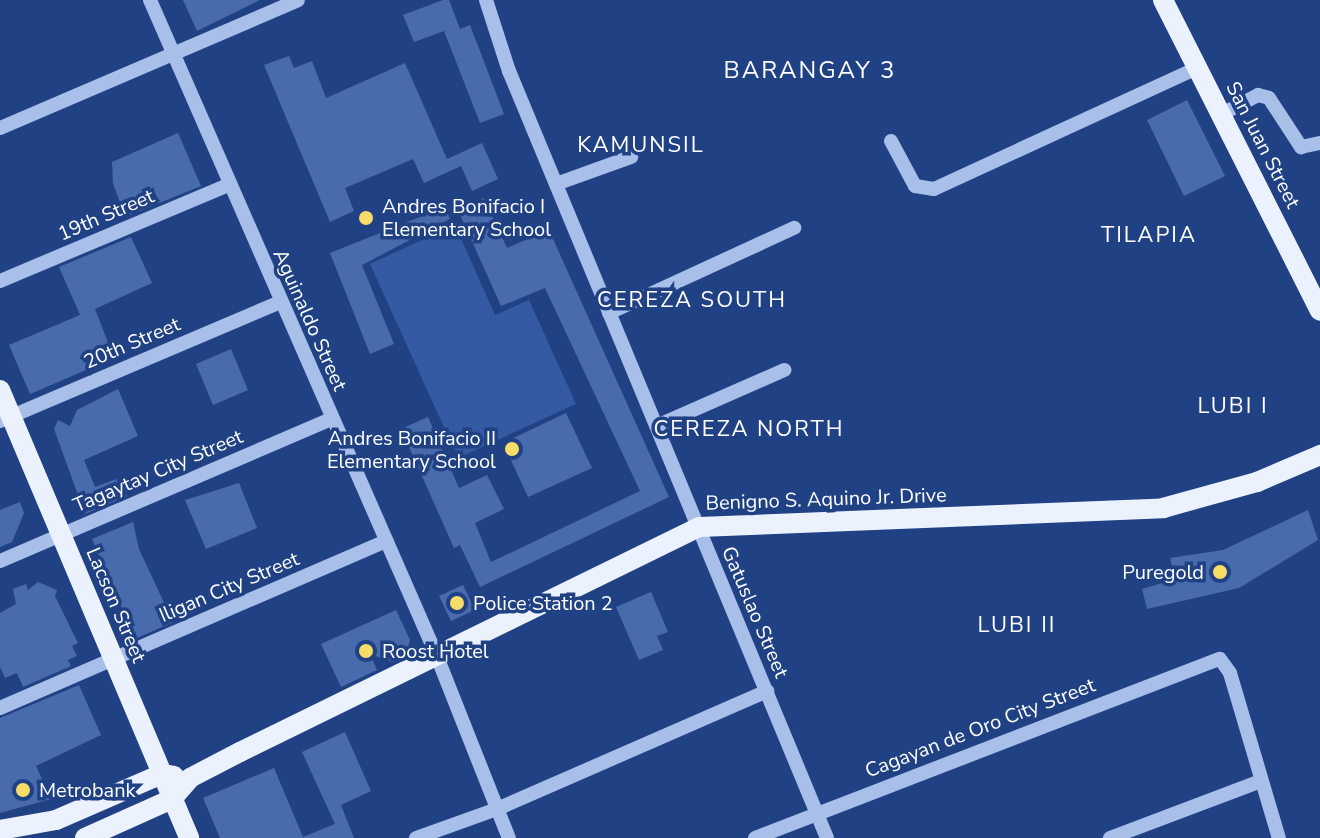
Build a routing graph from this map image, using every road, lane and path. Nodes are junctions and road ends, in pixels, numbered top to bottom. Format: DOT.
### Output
graph roads {
  1 [pos="150,0"];
  2 [pos="298,0"];
  3 [pos="486,0"];
  4 [pos="1163,0"];
  5 [pos="170,55"];
  6 [pos="1197,68"];
  7 [pos="1222,114"];
  8 [pos="0,128"];
  9 [pos="891,141"];
  10 [pos="1320,143"];
  11 [pos="631,157"];
  12 [pos="556,184"];
  13 [pos="228,185"];
  14 [pos="794,228"];
  15 [pos="0,281"];
  16 [pos="280,302"];
  17 [pos="1320,311"];
  18 [pos="609,313"];
  19 [pos="784,370"];
  20 [pos="0,390"];
  21 [pos="6,418"];
  22 [pos="332,419"];
  23 [pos="659,425"];
  24 [pos="1320,455"];
  25 [pos="699,527"];
  26 [pos="61,535"];
  27 [pos="386,541"];
  28 [pos="0,561"];
  29 [pos="436,654"];
  30 [pos="114,659"];
  31 [pos="767,691"];
  32 [pos="0,708"];
  33 [pos="162,774"];
  34 [pos="190,778"];
  35 [pos="1261,781"];
  36 [pos="172,799"];
  37 [pos="497,809"];
  38 [pos="816,812"];
  39 [pos="0,830"];
  40 [pos="85,838"];
  41 [pos="189,838"];
  42 [pos="416,838"];
  43 [pos="509,838"];
  44 [pos="755,838"];
  45 [pos="827,838"];
  46 [pos="1110,838"];
  47 [pos="1279,838"];
  1 -- 5 [label="street, Aguinaldo Street"];
  2 -- 5 [label="street"];
  3 -- 12 [label="street, Gatuslao Street"];
  4 -- 6 [label="main road, San Juan Street"];
  5 -- 8 [label="street"];
  5 -- 13 [label="street, Aguinaldo Street"];
  6 -- 7 [label="main road, San Juan Street"];
  6 -- 9 [label="street"];
  7 -- 10 [label="street"];
  7 -- 17 [label="main road, San Juan Street"];
  11 -- 12 [label="street"];
  12 -- 18 [label="street, Gatuslao Street"];
  13 -- 15 [label="street, 19th Street"];
  13 -- 16 [label="street, Aguinaldo Street"];
  14 -- 18 [label="street"];
  16 -- 21 [label="street, 20th Street"];
  16 -- 22 [label="street, Aguinaldo Street"];
  18 -- 23 [label="street, Gatuslao Street"];
  19 -- 23 [label="street"];
  20 -- 21 [label="main road, Lacson Street"];
  21 -- 26 [label="main road, Lacson Street"];
  22 -- 26 [label="street, Tagaytay City Street"];
  22 -- 27 [label="street, Aguinaldo Street"];
  23 -- 25 [label="street, Gatuslao Street"];
  24 -- 25 [label="main road, Benigno S. Aquino Jr. Drive"];
  25 -- 29 [label="main road, Benigno S. Aquino Jr. Drive"];
  25 -- 31 [label="street, Gatuslao Street"];
  26 -- 28 [label="street, Tagaytay City Street"];
  26 -- 30 [label="main road, Lacson Street"];
  27 -- 29 [label="street, Aguinaldo Street"];
  27 -- 30 [label="street, Iligan City Street"];
  29 -- 34 [label="main road, Benigno S. Aquino Jr. Drive"];
  29 -- 37 [label="street, Aguinaldo Street"];
  30 -- 32 [label="street, Iligan City Street"];
  30 -- 33 [label="main road, Lacson Street"];
  31 -- 37 [label="street"];
  31 -- 38 [label="street, Gatuslao Street"];
  33 -- 34 [label="main road"];
  33 -- 36 [label="main road, Lacson Street"];
  33 -- 39 [label="main road"];
  34 -- 36 [label="main road, Benigno S. Aquino Jr. Drive"];
  35 -- 38 [label="street, Cagayan de Oro City Street"];
  35 -- 46 [label="street"];
  35 -- 47 [label="street"];
  36 -- 40 [label="main road, Benigno S. Aquino Jr. Drive"];
  36 -- 41 [label="main road, Lacson Street"];
  37 -- 42 [label="street"];
  37 -- 43 [label="street, Aguinaldo Street"];
  38 -- 44 [label="street, Cagayan de Oro City Street"];
  38 -- 45 [label="street, Gatuslao Street"];
}
